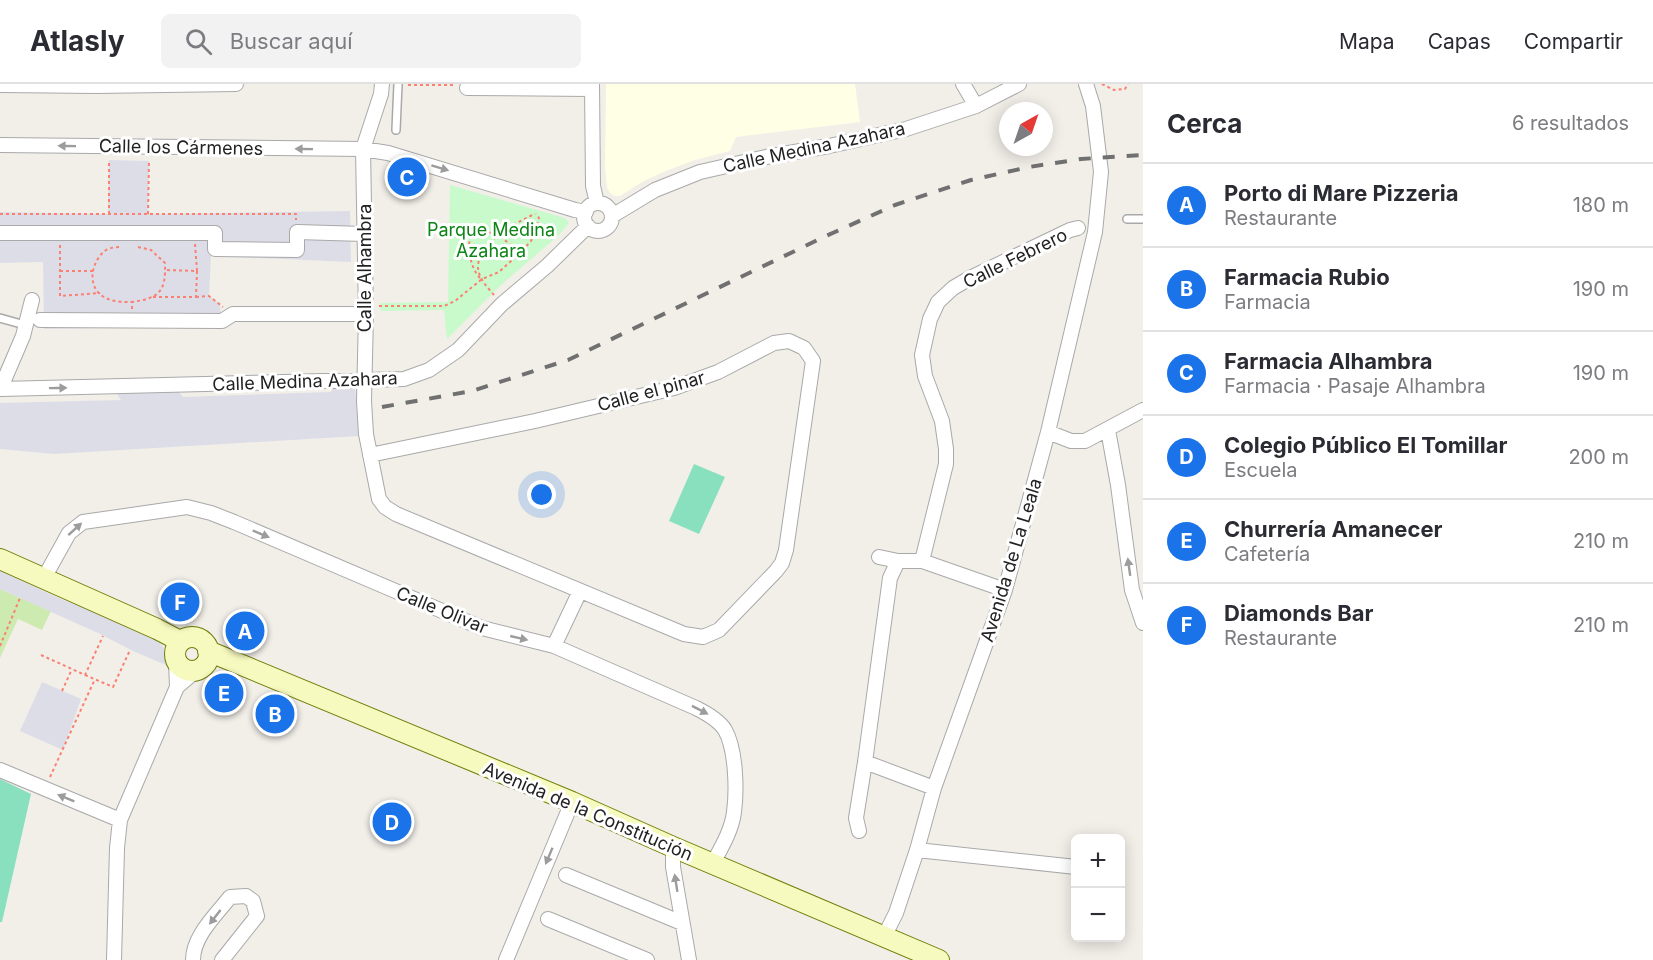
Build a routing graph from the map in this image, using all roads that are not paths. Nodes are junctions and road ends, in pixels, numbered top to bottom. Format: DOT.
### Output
graph roads {
  1 [pos="236,84"];
  2 [pos="382,84"];
  3 [pos="400,84"];
  4 [pos="963,84"];
  5 [pos="1019,84"];
  6 [pos="1086,84"];
  7 [pos="0,85"];
  8 [pos="96,85"];
  9 [pos="592,87"];
  10 [pos="468,88"];
  11 [pos="976,106"];
  12 [pos="396,130"];
  13 [pos="0,145"];
  14 [pos="363,149"];
  15 [pos="592,207"];
  16 [pos="612,216"];
  17 [pos="1127,219"];
  18 [pos="1143,219"];
  19 [pos="588,226"];
  20 [pos="1078,228"];
  21 [pos="0,233"];
  22 [pos="364,234"];
  23 [pos="32,300"];
  24 [pos="366,310"];
  25 [pos="0,318"];
  26 [pos="40,320"];
  27 [pos="25,325"];
  28 [pos="363,381"];
  29 [pos="1,389"];
  30 [pos="1143,410"];
  31 [pos="1108,430"];
  32 [pos="1048,432"];
  33 [pos="370,455"];
  34 [pos="879,557"];
  35 [pos="0,559"];
  36 [pos="898,561"];
  37 [pos="922,561"];
  38 [pos="44,578"];
  39 [pos="1005,590"];
  40 [pos="580,591"];
  41 [pos="1143,623"];
  42 [pos="554,646"];
  43 [pos="177,651"];
  44 [pos="203,662"];
  45 [pos="177,687"];
  46 [pos="865,762"];
  47 [pos="0,770"];
  48 [pos="934,788"];
  49 [pos="572,802"];
  50 [pos="120,820"];
  51 [pos="859,831"];
  52 [pos="673,847"];
  53 [pos="917,849"];
  54 [pos="713,863"];
  55 [pos="1071,866"];
  56 [pos="566,876"];
  57 [pos="548,919"];
  58 [pos="682,923"];
  59 [pos="884,937"];
  60 [pos="114,960"];
  61 [pos="193,960"];
  62 [pos="222,960"];
  63 [pos="506,960"];
  64 [pos="647,960"];
  65 [pos="689,960"];
  66 [pos="939,960"];
  1 -- 8 [label="street"];
  2 -- 14 [label="street, Calle Alhambra"];
  3 -- 12 [label="lane"];
  4 -- 11 [label="street"];
  5 -- 11 [label="street, Calle Medina Azahara"];
  6 -- 32 [label="street, Avenida de La Leala"];
  7 -- 8 [label="street"];
  9 -- 10 [label="street"];
  9 -- 15 [label="street"];
  11 -- 16 [label="street, Calle Medina Azahara"];
  14 -- 13 [label="street, Calle los Cármenes, one-way"];
  14 -- 15 [label="street, Calle los Cármenes, one-way"];
  14 -- 22 [label="street, Calle Alhambra"];
  15 -- 16 [label="street"];
  15 -- 19 [label="street"];
  16 -- 19 [label="street"];
  17 -- 18 [label="lane"];
  19 -- 28 [label="street, Calle Medina Azahara"];
  20 -- 37 [label="street, Calle Febrero"];
  21 -- 22 [label="street"];
  22 -- 24 [label="street, Calle Alhambra"];
  23 -- 27 [label="street"];
  24 -- 26 [label="street"];
  24 -- 28 [label="street, Calle Alhambra"];
  25 -- 27 [label="lane"];
  27 -- 29 [label="street"];
  29 -- 28 [label="street, Calle Medina Azahara, one-way"];
  28 -- 33 [label="street, Calle Alhambra"];
  30 -- 31 [label="street"];
  31 -- 32 [label="street"];
  41 -- 31 [label="street, one-way"];
  32 -- 39 [label="street, Avenida de La Leala"];
  33 -- 40 [label="street, Calle el pinar"];
  33 -- 40 [label="street, Calle el pinar"];
  34 -- 36 [label="street"];
  35 -- 38 [label="main road"];
  36 -- 37 [label="street"];
  36 -- 46 [label="street"];
  37 -- 39 [label="street"];
  38 -- 42 [label="street, Calle Olivar, one-way"];
  38 -- 43 [label="main road"];
  39 -- 48 [label="street, Avenida de La Leala"];
  40 -- 42 [label="street"];
  42 -- 54 [label="street, Calle Olivar, one-way"];
  43 -- 44 [label="main road"];
  43 -- 44 [label="main road"];
  43 -- 45 [label="street"];
  44 -- 45 [label="street"];
  44 -- 49 [label="main road, Avenida de la Constitución"];
  45 -- 50 [label="street"];
  46 -- 48 [label="street"];
  46 -- 51 [label="street"];
  50 -- 47 [label="street, one-way"];
  48 -- 53 [label="street, Avenida de La Leala"];
  49 -- 52 [label="main road, Avenida de la Constitución"];
  49 -- 63 [label="street, one-way"];
  50 -- 60 [label="street"];
  52 -- 54 [label="main road, Avenida de la Constitución"];
  58 -- 52 [label="street, one-way"];
  53 -- 55 [label="street"];
  53 -- 59 [label="street, Avenida de La Leala"];
  54 -- 59 [label="main road, Avenida de la Constitución"];
  56 -- 58 [label="street"];
  57 -- 64 [label="street"];
  58 -- 65 [label="street"];
  59 -- 66 [label="main road, Avenida de la Constitución"];
  62 -- 61 [label="street, one-way"];
}
